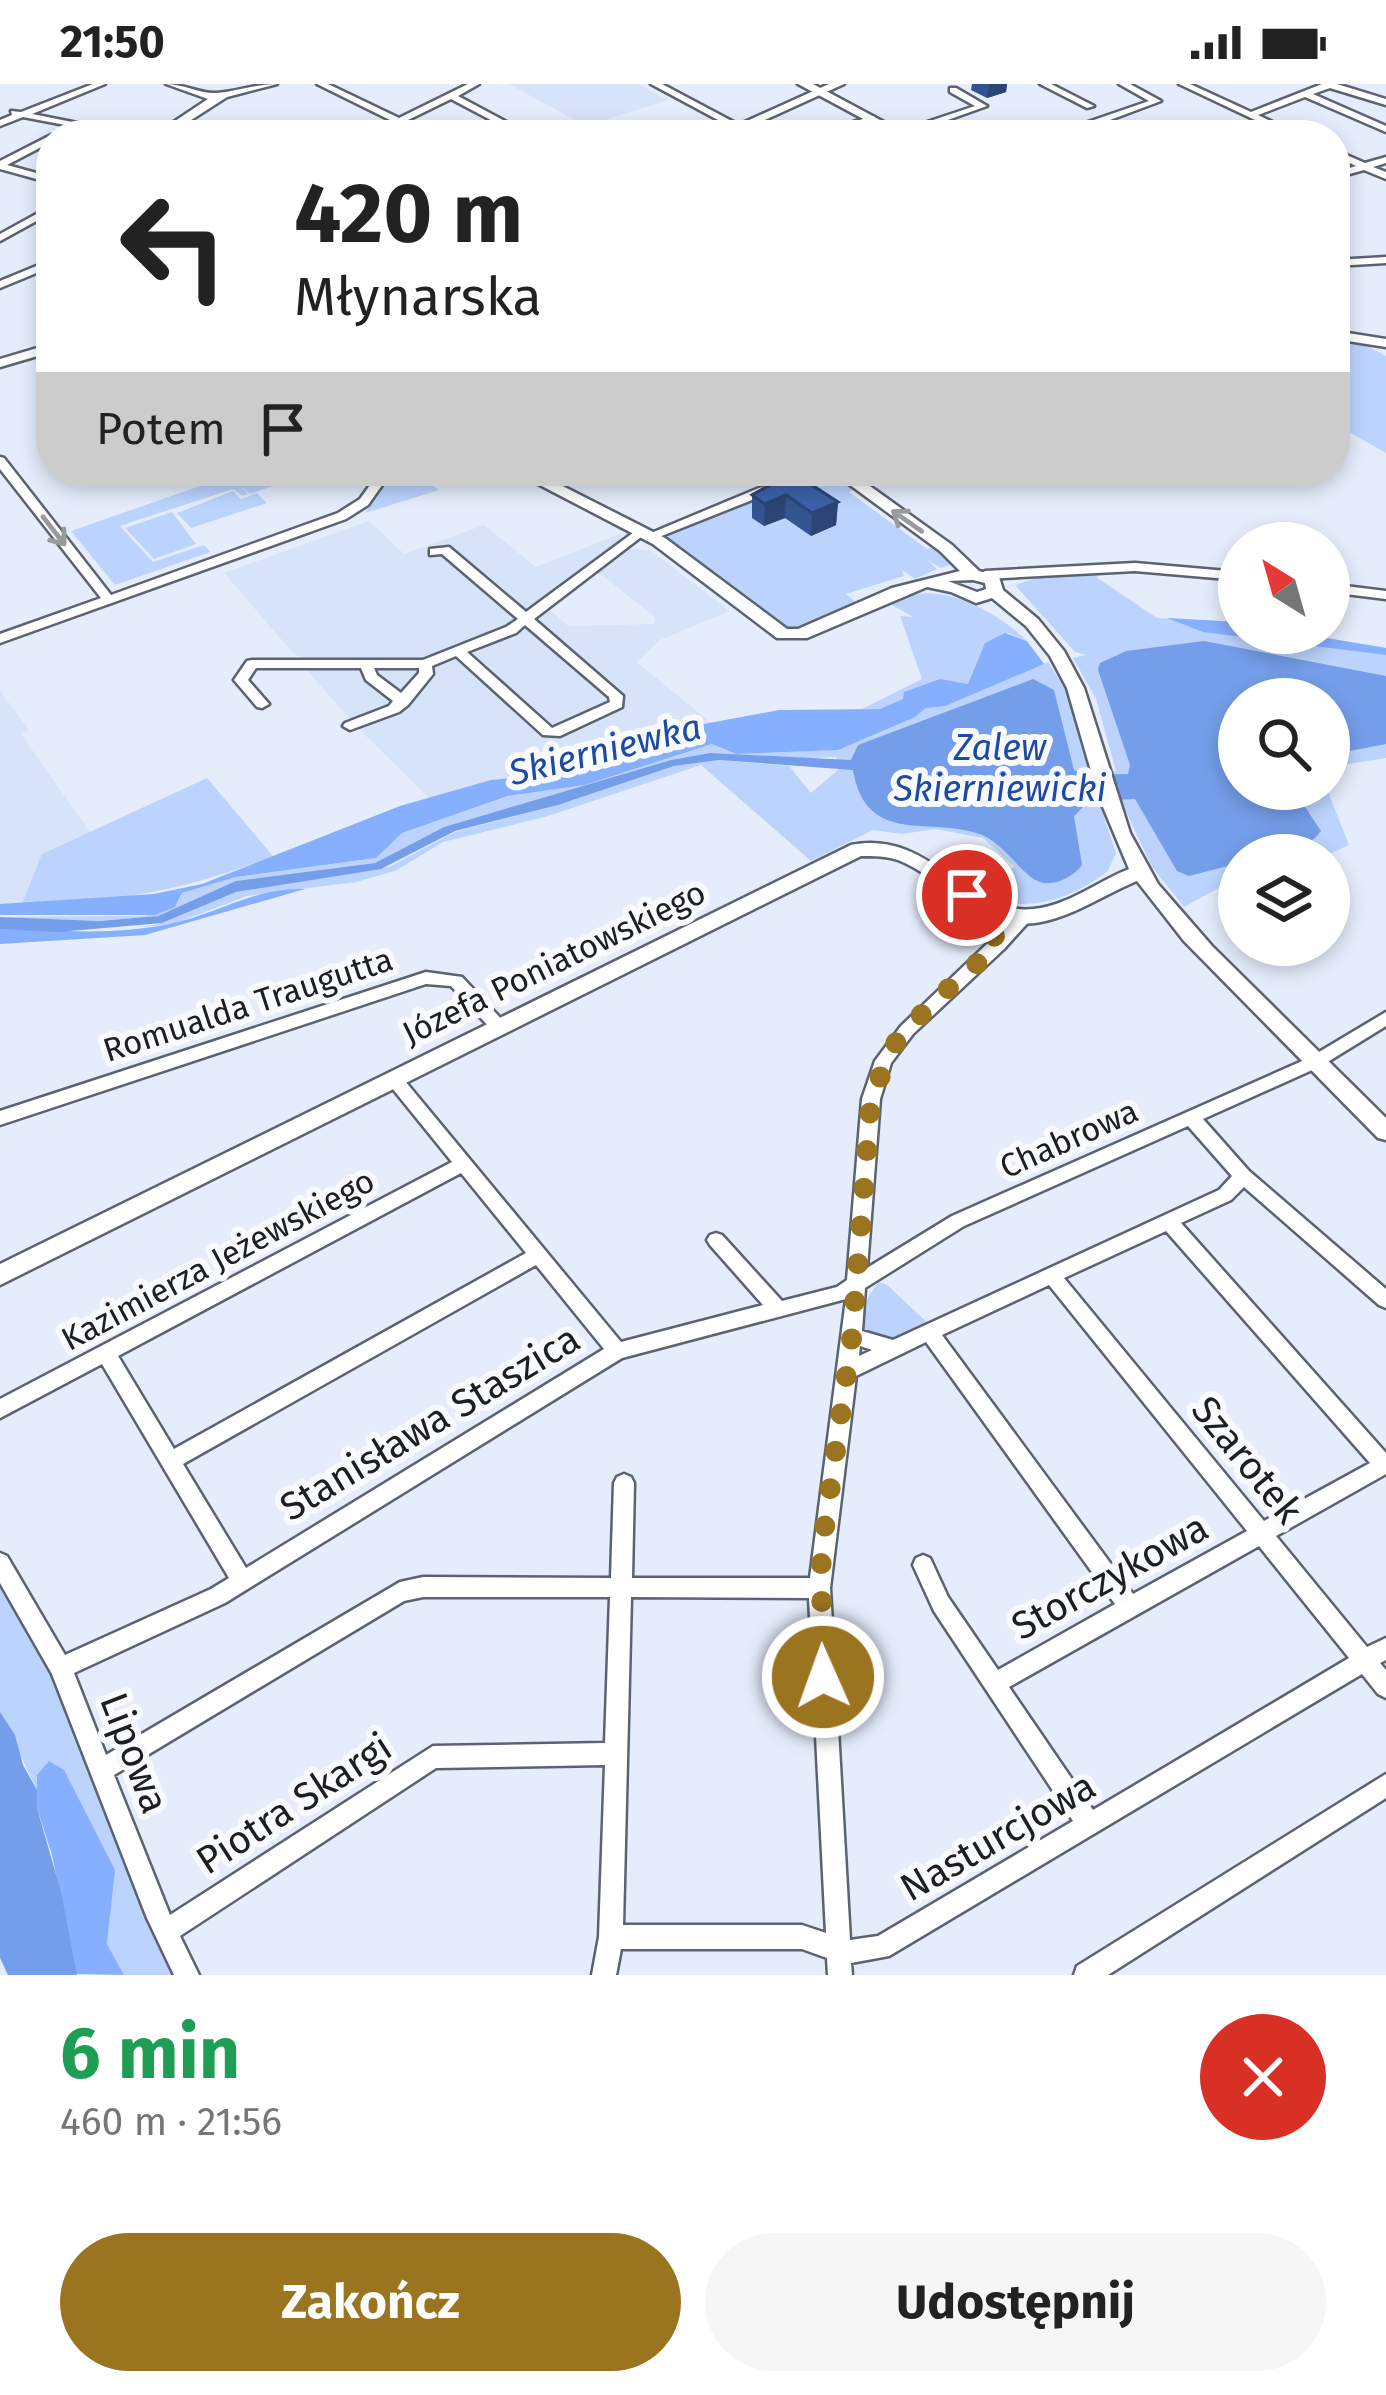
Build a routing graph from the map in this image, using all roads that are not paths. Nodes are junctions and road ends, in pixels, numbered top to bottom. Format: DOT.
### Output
graph roads {
  1 [pos="101,84"];
  2 [pos="172,84"];
  3 [pos="271,84"];
  4 [pos="321,84"];
  5 [pos="476,84"];
  6 [pos="655,84"];
  7 [pos="804,84"];
  8 [pos="838,84"];
  9 [pos="970,84"];
  10 [pos="1044,84"];
  11 [pos="1123,84"];
  12 [pos="1183,84"];
  13 [pos="1329,84"];
  14 [pos="821,93"];
  15 [pos="222,95"];
  16 [pos="1307,95"];
  17 [pos="451,96"];
  18 [pos="1386,102"];
  19 [pos="1090,106"];
  20 [pos="11,111"];
  21 [pos="1250,115"];
  22 [pos="872,119"];
  23 [pos="186,120"];
  24 [pos="395,120"];
  25 [pos="403,120"];
  26 [pos="497,120"];
  27 [pos="724,120"];
  28 [pos="758,120"];
  29 [pos="869,120"];
  30 [pos="943,120"];
  31 [pos="1103,120"];
  32 [pos="1261,120"];
  33 [pos="0,123"];
  34 [pos="1386,129"];
  35 [pos="36,150"];
  36 [pos="1350,160"];
  37 [pos="1386,160"];
  38 [pos="1365,166"];
  39 [pos="3,169"];
  40 [pos="1350,170"];
  41 [pos="1386,176"];
  42 [pos="36,177"];
  43 [pos="36,218"];
  44 [pos="0,238"];
  45 [pos="1386,260"];
  46 [pos="1350,262"];
  47 [pos="36,269"];
  48 [pos="0,285"];
  49 [pos="1350,337"];
  50 [pos="1386,343"];
  51 [pos="36,353"];
  52 [pos="0,364"];
  53 [pos="0,461"];
  54 [pos="375,486"];
  55 [pos="551,486"];
  56 [pos="782,486"];
  57 [pos="858,486"];
  58 [pos="645,534"];
  59 [pos="434,552"];
  60 [pos="1218,574"];
  61 [pos="978,583"];
  62 [pos="1350,591"];
  63 [pos="1386,595"];
  64 [pos="110,600"];
  65 [pos="525,619"];
  66 [pos="0,620"];
  67 [pos="6,637"];
  68 [pos="458,651"];
  69 [pos="366,664"];
  70 [pos="425,664"];
  71 [pos="403,702"];
  72 [pos="262,704"];
  73 [pos="350,726"];
  74 [pos="1141,872"];
  75 [pos="982,905"];
  76 [pos="1025,917"];
  77 [pos="998,945"];
  78 [pos="1386,1018"];
  79 [pos="499,1027"];
  80 [pos="1315,1062"];
  81 [pos="394,1079"];
  82 [pos="1376,1109"];
  83 [pos="0,1118"];
  84 [pos="1191,1118"];
  85 [pos="1386,1132"];
  86 [pos="463,1164"];
  87 [pos="1243,1175"];
  88 [pos="1169,1222"];
  89 [pos="716,1240"];
  90 [pos="538,1255"];
  91 [pos="0,1275"];
  92 [pos="1053,1277"];
  93 [pos="854,1286"];
  94 [pos="1386,1300"];
  95 [pos="776,1307"];
  96 [pos="930,1333"];
  97 [pos="852,1336"];
  98 [pos="894,1348"];
  99 [pos="617,1351"];
  100 [pos="106,1353"];
  101 [pos="847,1371"];
  102 [pos="0,1409"];
  103 [pos="171,1461"];
  104 [pos="1385,1465"];
  105 [pos="624,1483"];
  106 [pos="1260,1534"];
  107 [pos="0,1564"];
  108 [pos="922,1565"];
  109 [pos="242,1581"];
  110 [pos="619,1588"];
  111 [pos="819,1588"];
  112 [pos="1130,1607"];
  113 [pos="1386,1648"];
  114 [pos="1364,1661"];
  115 [pos="61,1668"];
  116 [pos="994,1683"];
  117 [pos="1386,1688"];
  118 [pos="614,1754"];
  119 [pos="102,1770"];
  120 [pos="1386,1785"];
  121 [pos="1090,1826"];
  122 [pos="165,1932"];
  123 [pos="611,1937"];
  124 [pos="836,1947"];
  125 [pos="187,1975"];
  126 [pos="604,1975"];
  127 [pos="840,1975"];
  128 [pos="1086,1975"];
  1 -- 20 [label="street"];
  2 -- 15 [label="street"];
  3 -- 15 [label="street"];
  4 -- 24 [label="street"];
  5 -- 17 [label="street"];
  6 -- 27 [label="street"];
  7 -- 14 [label="street"];
  8 -- 14 [label="street"];
  9 -- 30 [label="street"];
  10 -- 19 [label="street"];
  11 -- 31 [label="street"];
  12 -- 21 [label="street"];
  13 -- 16 [label="street"];
  13 -- 18 [label="street"];
  14 -- 22 [label="street"];
  14 -- 28 [label="street"];
  15 -- 23 [label="street"];
  16 -- 21 [label="street"];
  16 -- 34 [label="street"];
  17 -- 25 [label="street"];
  17 -- 26 [label="street"];
  20 -- 33 [label="street"];
  21 -- 32 [label="street"];
  22 -- 29 [label="street"];
  35 -- 39 [label="street"];
  36 -- 38 [label="street"];
  37 -- 38 [label="street"];
  38 -- 40 [label="street"];
  38 -- 41 [label="street"];
  39 -- 42 [label="street"];
  43 -- 44 [label="street"];
  45 -- 46 [label="street"];
  47 -- 48 [label="street"];
  49 -- 50 [label="street"];
  51 -- 52 [label="street"];
  53 -- 64 [label="street, one-way"];
  54 -- 64 [label="street"];
  55 -- 58 [label="street"];
  56 -- 58 [label="street"];
  61 -- 57 [label="street, one-way"];
  58 -- 61 [label="street"];
  58 -- 65 [label="street"];
  59 -- 65 [label="street"];
  60 -- 61 [label="street"];
  61 -- 74 [label="street"];
  62 -- 63 [label="street"];
  64 -- 67 [label="street"];
  65 -- 68 [label="street"];
  65 -- 68 [label="street"];
  66 -- 67 [label="street"];
  68 -- 70 [label="street"];
  69 -- 70 [label="street"];
  69 -- 71 [label="street"];
  69 -- 72 [label="street"];
  70 -- 71 [label="street"];
  71 -- 73 [label="street"];
  74 -- 76 [label="street"];
  74 -- 80 [label="street"];
  75 -- 76 [label="street, Józefa Poniatowskiego"];
  75 -- 77 [label="street"];
  75 -- 79 [label="street, Józefa Poniatowskiego"];
  76 -- 77 [label="street"];
  77 -- 93 [label="street"];
  78 -- 80 [label="street, Chabrowa"];
  79 -- 81 [label="street, Józefa Poniatowskiego"];
  79 -- 83 [label="street, Romualda Traugutta"];
  80 -- 82 [label="street"];
  80 -- 84 [label="street, Chabrowa"];
  81 -- 86 [label="street"];
  81 -- 91 [label="street, Józefa Poniatowskiego"];
  82 -- 85 [label="street"];
  84 -- 87 [label="street"];
  84 -- 93 [label="street, Chabrowa"];
  86 -- 90 [label="street"];
  86 -- 100 [label="street, Kazimierza Jeżewskiego"];
  87 -- 88 [label="street"];
  87 -- 94 [label="street"];
  88 -- 92 [label="street"];
  88 -- 104 [label="street"];
  89 -- 95 [label="street"];
  90 -- 99 [label="street"];
  90 -- 103 [label="street"];
  92 -- 96 [label="street"];
  92 -- 106 [label="street, Szarotek"];
  93 -- 95 [label="street, Stanisława Staszica"];
  93 -- 97 [label="street"];
  95 -- 99 [label="street, Stanisława Staszica"];
  96 -- 98 [label="street"];
  96 -- 112 [label="street"];
  97 -- 98 [label="street"];
  97 -- 101 [label="street"];
  98 -- 101 [label="street"];
  99 -- 109 [label="street, Stanisława Staszica"];
  100 -- 102 [label="street, Kazimierza Jeżewskiego"];
  100 -- 103 [label="street"];
  101 -- 111 [label="street"];
  103 -- 109 [label="street"];
  104 -- 106 [label="street, Storczykowa"];
  105 -- 110 [label="street"];
  106 -- 112 [label="street, Storczykowa"];
  106 -- 114 [label="street, Szarotek"];
  107 -- 115 [label="street, Lipowa"];
  108 -- 116 [label="street"];
  109 -- 115 [label="street, Stanisława Staszica"];
  110 -- 111 [label="street"];
  110 -- 118 [label="street"];
  110 -- 119 [label="street"];
  111 -- 124 [label="street"];
  112 -- 116 [label="street, Storczykowa"];
  113 -- 114 [label="street, Nasturcjowa"];
  114 -- 117 [label="street, Szarotek"];
  114 -- 121 [label="street, Nasturcjowa"];
  115 -- 119 [label="street, Lipowa"];
  116 -- 121 [label="street"];
  118 -- 122 [label="street, Piotra Skargi"];
  118 -- 123 [label="street"];
  119 -- 122 [label="street, Lipowa"];
  120 -- 128 [label="street"];
  121 -- 124 [label="street, Nasturcjowa"];
  122 -- 125 [label="street, Lipowa"];
  123 -- 124 [label="street, Nasturcjowa"];
  123 -- 126 [label="street"];
  124 -- 127 [label="street"];
}
